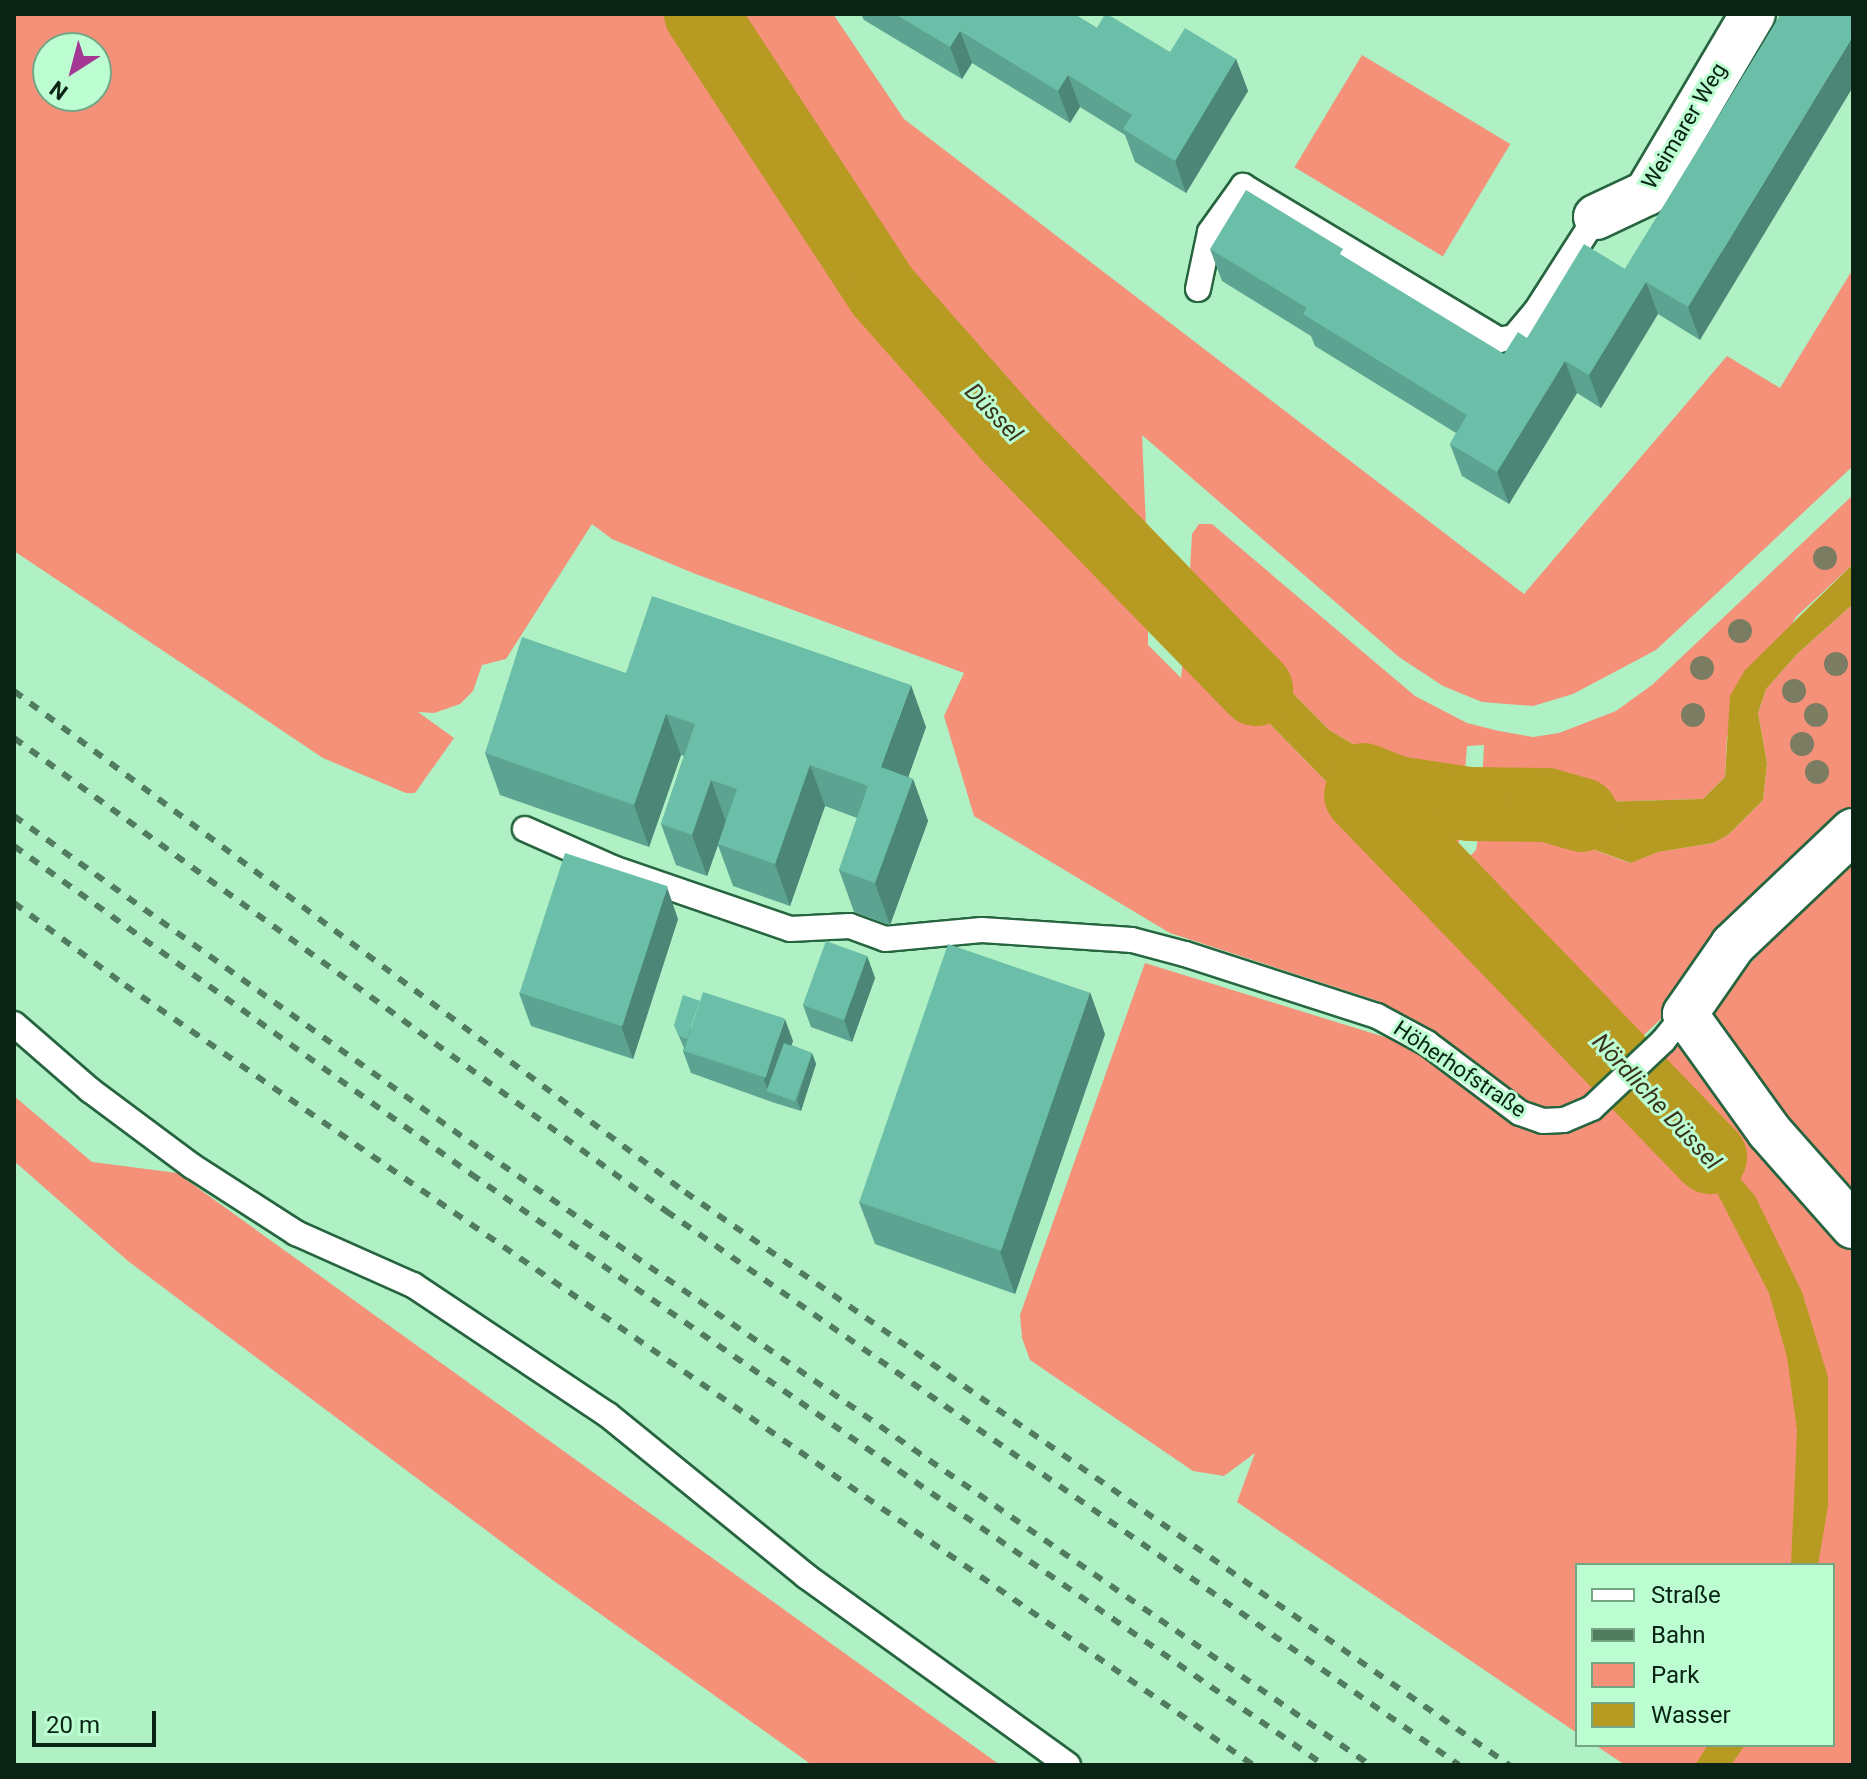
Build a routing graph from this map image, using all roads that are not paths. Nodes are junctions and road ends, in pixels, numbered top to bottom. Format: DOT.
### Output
graph roads {
  1 [pos="1753,14"];
  2 [pos="1596,217"];
  3 [pos="1198,289"];
  4 [pos="525,829"];
  5 [pos="1853,831"];
  6 [pos="14,1024"];
  7 [pos="1674,1028"];
  8 [pos="1853,1226"];
  9 [pos="1068,1765"];
  1 -- 2 [label="street, Weimarer Weg"];
  2 -- 3 [label="lane"];
  4 -- 7 [label="lane, Höherhofstraße"];
  5 -- 7 [label="street"];
  6 -- 9 [label="lane"];
  7 -- 8 [label="street"];
}
